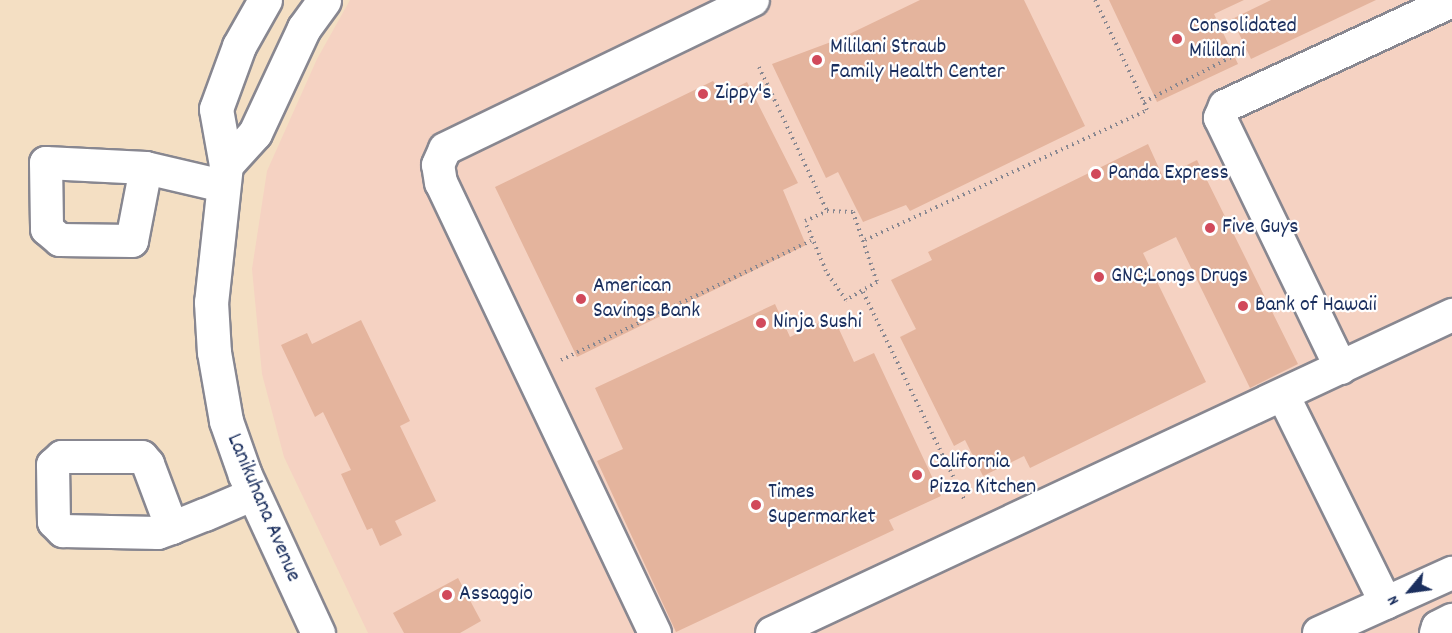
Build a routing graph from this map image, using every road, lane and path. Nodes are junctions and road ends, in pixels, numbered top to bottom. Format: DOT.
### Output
graph roads {
  1 [pos="265,0"];
  2 [pos="324,0"];
  3 [pos="1095,0"];
  4 [pos="1452,1"];
  5 [pos="735,4"];
  6 [pos="1235,55"];
  7 [pos="759,67"];
  8 [pos="1144,102"];
  9 [pos="146,168"];
  10 [pos="225,175"];
  11 [pos="827,211"];
  12 [pos="865,240"];
  13 [pos="811,241"];
  14 [pos="863,291"];
  15 [pos="1452,315"];
  16 [pos="561,360"];
  17 [pos="1341,368"];
  18 [pos="1283,395"];
  19 [pos="254,494"];
  20 [pos="963,499"];
  21 [pos="172,528"];
  22 [pos="1452,573"];
  23 [pos="1386,603"];
  24 [pos="1452,620"];
  25 [pos="1339,629"];
  26 [pos="318,633"];
  27 [pos="655,633"];
  28 [pos="772,633"];
  29 [pos="1436,633"];
  1 -- 10 [label="main road, Lanikuhana Avenue"];
  2 -- 10 [label="main road"];
  3 -- 8 [label="path"];
  4 -- 17 [label="lane"];
  5 -- 27 [label="lane"];
  6 -- 8 [label="path"];
  7 -- 11 [label="path"];
  8 -- 12 [label="path"];
  9 -- 10 [label="lane"];
  10 -- 19 [label="main road, Lanikuhana Avenue"];
  11 -- 12 [label="path"];
  11 -- 13 [label="path"];
  12 -- 14 [label="path"];
  13 -- 14 [label="path"];
  13 -- 16 [label="path"];
  14 -- 20 [label="path"];
  15 -- 17 [label="lane"];
  17 -- 18 [label="lane"];
  18 -- 23 [label="lane"];
  18 -- 28 [label="lane"];
  19 -- 21 [label="lane"];
  19 -- 26 [label="main road, Lanikuhana Avenue"];
  22 -- 23 [label="lane"];
  23 -- 25 [label="lane"];
  24 -- 29 [label="lane"];
}
